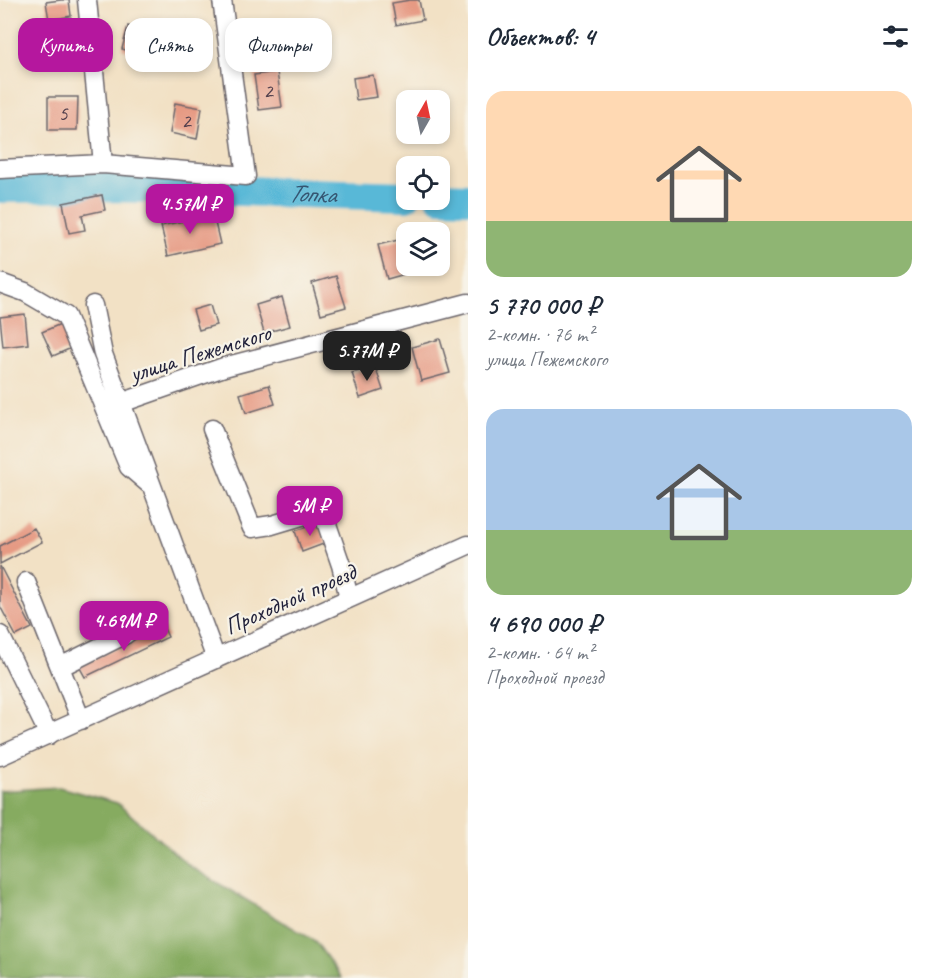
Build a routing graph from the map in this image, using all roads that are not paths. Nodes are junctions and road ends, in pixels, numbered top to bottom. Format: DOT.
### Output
graph roads {
  1 [pos="87,0"];
  2 [pos="222,0"];
  3 [pos="103,164"];
  4 [pos="0,169"];
  5 [pos="0,283"];
  6 [pos="468,303"];
  7 [pos="93,305"];
  8 [pos="121,403"];
  9 [pos="212,429"];
  10 [pos="150,485"];
  11 [pos="468,545"];
  12 [pos="26,582"];
  13 [pos="349,598"];
  14 [pos="0,634"];
  15 [pos="126,634"];
  16 [pos="216,659"];
  17 [pos="60,667"];
  18 [pos="81,720"];
  19 [pos="50,735"];
  20 [pos="0,756"];
  1 -- 3 [label="street"];
  2 -- 3 [label="street"];
  3 -- 4 [label="street"];
  5 -- 10 [label="street"];
  6 -- 8 [label="street, улица Пежемского"];
  7 -- 8 [label="street"];
  8 -- 10 [label="street"];
  9 -- 13 [label="street"];
  10 -- 16 [label="street"];
  11 -- 13 [label="street, Проходной проезд"];
  12 -- 17 [label="street"];
  13 -- 16 [label="street, Проходной проезд"];
  14 -- 19 [label="street"];
  15 -- 17 [label="street"];
  16 -- 18 [label="street, Проходной проезд"];
  17 -- 18 [label="street"];
  18 -- 19 [label="street, Проходной проезд"];
  19 -- 20 [label="street, Проходной проезд"];
}
